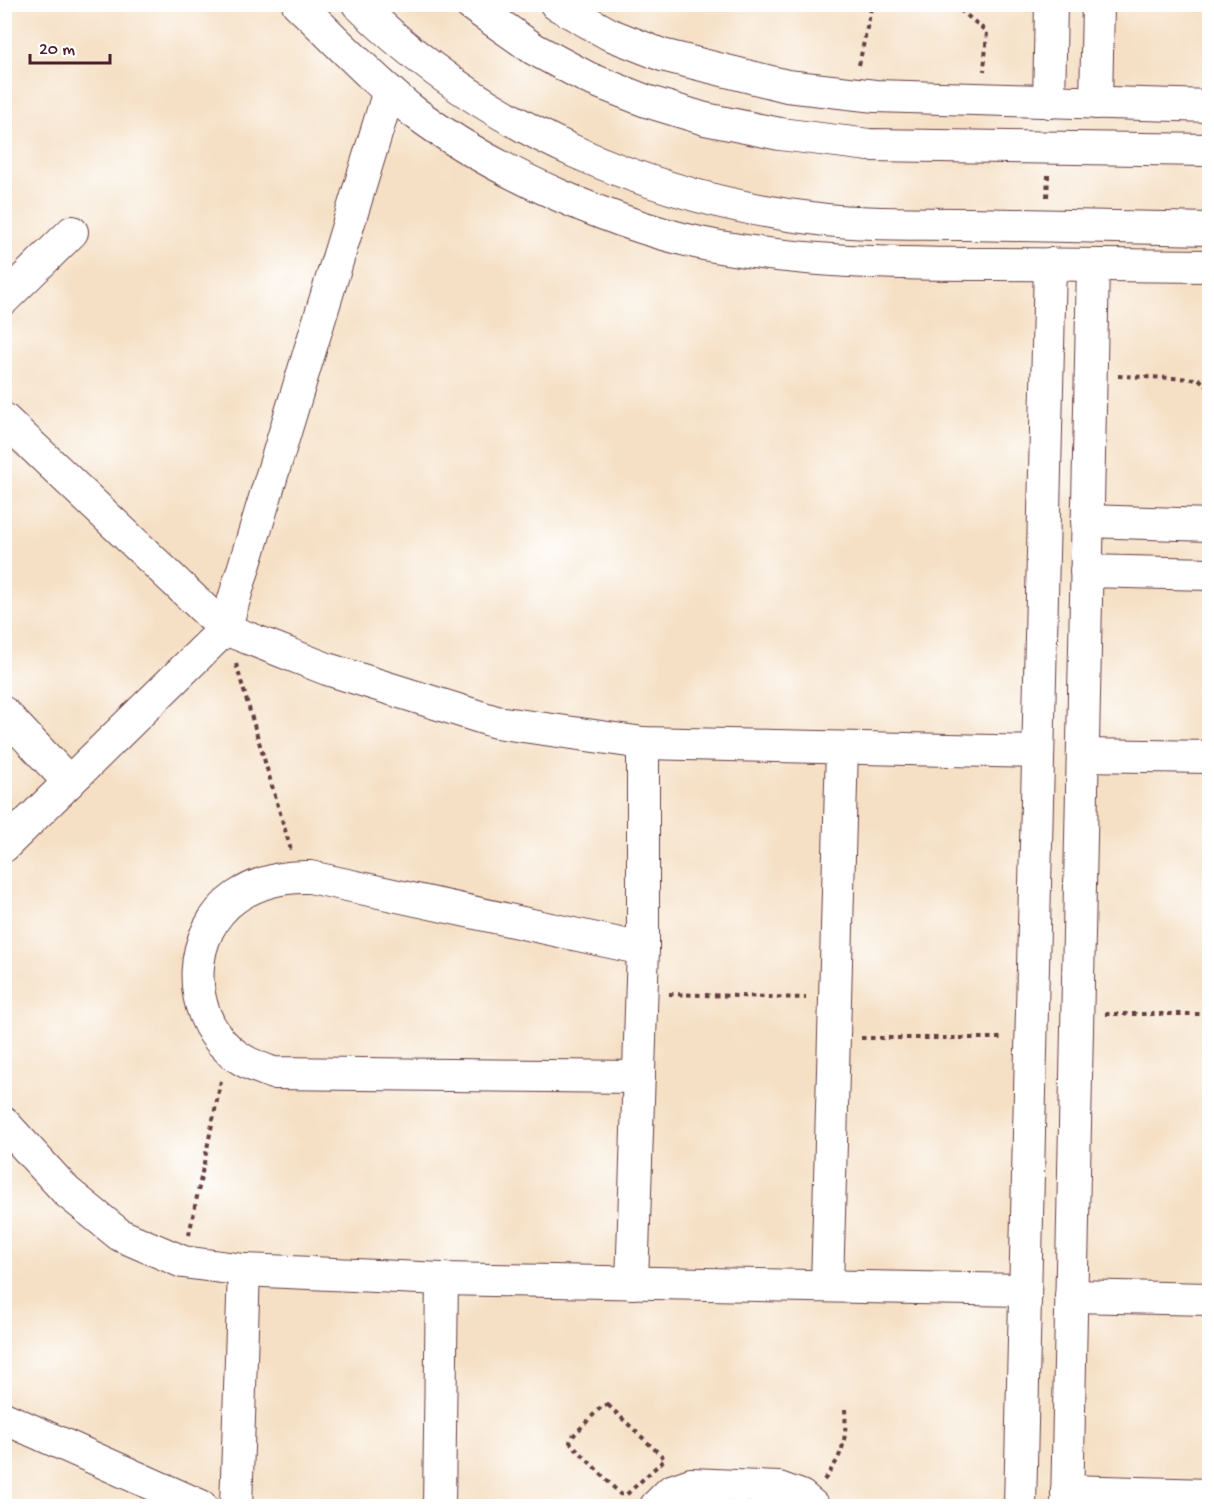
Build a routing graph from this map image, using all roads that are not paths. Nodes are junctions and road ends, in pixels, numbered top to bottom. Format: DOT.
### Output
graph roads {
  1 [pos="298,4"];
  2 [pos="358,4"];
  3 [pos="470,4"];
  4 [pos="556,4"];
  5 [pos="1051,16"];
  6 [pos="1098,16"];
  7 [pos="438,71"];
  8 [pos="389,91"];
  9 [pos="864,96"];
  10 [pos="1049,102"];
  11 [pos="1096,103"];
  12 [pos="1209,106"];
  13 [pos="416,113"];
  14 [pos="869,145"];
  15 [pos="1209,150"];
  16 [pos="883,223"];
  17 [pos="1209,229"];
  18 [pos="72,232"];
  19 [pos="881,263"];
  20 [pos="1050,264"];
  21 [pos="1093,265"];
  22 [pos="1209,266"];
  23 [pos="4,299"];
  24 [pos="1048,347"];
  25 [pos="1091,361"];
  26 [pos="4,419"];
  27 [pos="1088,522"];
  28 [pos="1209,525"];
  29 [pos="1086,571"];
  30 [pos="1209,574"];
  31 [pos="225,629"];
  32 [pos="4,713"];
  33 [pos="644,743"];
  34 [pos="842,748"];
  35 [pos="1038,752"];
  36 [pos="1083,755"];
  37 [pos="1209,757"];
  38 [pos="69,782"];
  39 [pos="4,846"];
  40 [pos="643,949"];
  41 [pos="1031,1042"];
  42 [pos="1076,1046"];
  43 [pos="639,1077"];
  44 [pos="4,1123"];
  45 [pos="244,1270"];
  46 [pos="442,1279"];
  47 [pos="632,1282"];
  48 [pos="827,1286"];
  49 [pos="1025,1290"];
  50 [pos="1071,1296"];
  51 [pos="1209,1299"];
  52 [pos="4,1418"];
  53 [pos="1209,1495"];
  54 [pos="1067,1499"];
  55 [pos="807,1501"];
  56 [pos="201,1506"];
  57 [pos="236,1506"];
  58 [pos="439,1506"];
  59 [pos="656,1506"];
  60 [pos="1020,1506"];
  1 -- 8 [label="street"];
  2 -- 7 [label="street"];
  3 -- 14 [label="street"];
  4 -- 9 [label="street"];
  5 -- 6 [label="street"];
  5 -- 10 [label="street"];
  6 -- 11 [label="street"];
  7 -- 13 [label="street"];
  7 -- 16 [label="street"];
  8 -- 13 [label="street"];
  8 -- 31 [label="street"];
  9 -- 10 [label="street"];
  9 -- 14 [label="street"];
  10 -- 11 [label="street"];
  11 -- 12 [label="street"];
  13 -- 19 [label="street"];
  14 -- 15 [label="street"];
  16 -- 17 [label="street"];
  16 -- 19 [label="street"];
  18 -- 23 [label="street"];
  19 -- 20 [label="street"];
  20 -- 21 [label="street"];
  20 -- 24 [label="street"];
  21 -- 22 [label="street"];
  21 -- 25 [label="street"];
  24 -- 25 [label="street"];
  24 -- 35 [label="street"];
  25 -- 27 [label="street"];
  26 -- 31 [label="street"];
  27 -- 28 [label="street"];
  27 -- 29 [label="street"];
  29 -- 30 [label="street"];
  29 -- 36 [label="street"];
  31 -- 33 [label="street"];
  31 -- 38 [label="street"];
  32 -- 38 [label="street"];
  33 -- 34 [label="street"];
  33 -- 40 [label="street"];
  34 -- 35 [label="street"];
  34 -- 48 [label="street"];
  35 -- 41 [label="street"];
  36 -- 37 [label="street"];
  36 -- 42 [label="street"];
  38 -- 39 [label="street"];
  40 -- 43 [label="street"];
  40 -- 43 [label="street"];
  41 -- 42 [label="street"];
  41 -- 49 [label="street"];
  42 -- 50 [label="street"];
  43 -- 47 [label="street"];
  44 -- 45 [label="street"];
  45 -- 46 [label="street"];
  45 -- 57 [label="street"];
  46 -- 47 [label="street"];
  46 -- 58 [label="street"];
  47 -- 48 [label="street"];
  48 -- 49 [label="street"];
  49 -- 60 [label="street"];
  50 -- 51 [label="street"];
  50 -- 54 [label="street"];
  52 -- 56 [label="street"];
  53 -- 54 [label="street"];
  55 -- 59 [label="street"];
}
